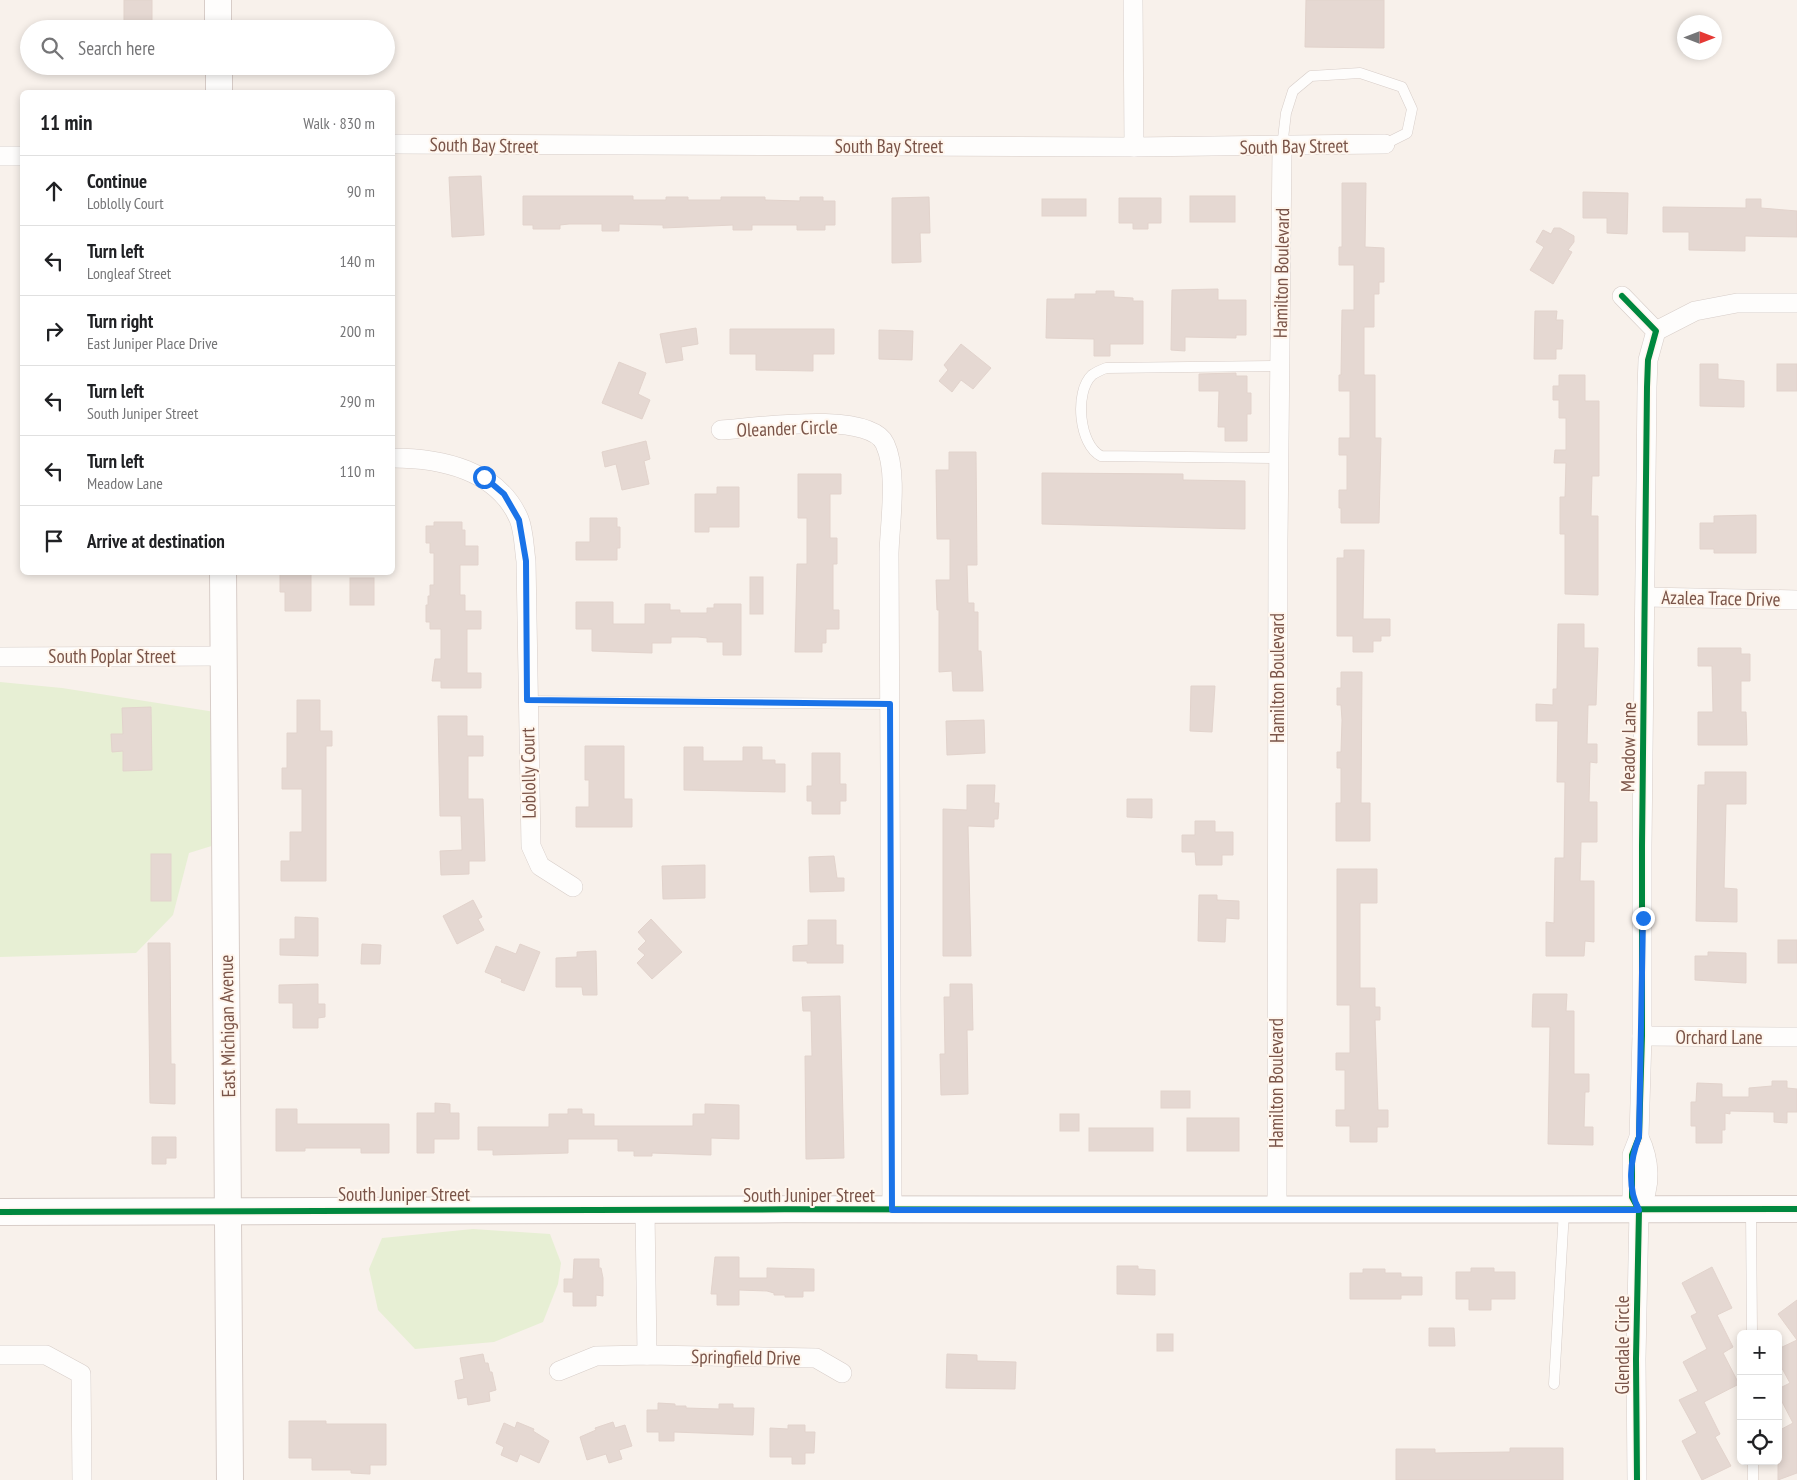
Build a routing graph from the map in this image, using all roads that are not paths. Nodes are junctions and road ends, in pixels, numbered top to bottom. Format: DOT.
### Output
graph roads {
  1 [pos="218,0"];
  2 [pos="1132,0"];
  3 [pos="218,20"];
  4 [pos="219,75"];
  5 [pos="219,90"];
  6 [pos="395,144"];
  7 [pos="1385,144"];
  8 [pos="1134,147"];
  9 [pos="1282,147"];
  10 [pos="0,156"];
  11 [pos="20,156"];
  12 [pos="1622,296"];
  13 [pos="1797,303"];
  14 [pos="1656,330"];
  15 [pos="1280,366"];
  16 [pos="721,430"];
  17 [pos="395,458"];
  18 [pos="1278,458"];
  19 [pos="223,575"];
  20 [pos="1646,597"];
  21 [pos="1797,600"];
  22 [pos="224,656"];
  23 [pos="0,657"];
  24 [pos="527,700"];
  25 [pos="890,704"];
  26 [pos="573,887"];
  27 [pos="1642,1036"];
  28 [pos="1797,1037"];
  29 [pos="1751,1209"];
  30 [pos="1797,1209"];
  31 [pos="230,1210"];
  32 [pos="645,1210"];
  33 [pos="892,1210"];
  34 [pos="1277,1210"];
  35 [pos="1564,1210"];
  36 [pos="1639,1210"];
  37 [pos="0,1212"];
  38 [pos="1752,1330"];
  39 [pos="0,1355"];
  40 [pos="647,1355"];
  41 [pos="559,1372"];
  42 [pos="842,1373"];
  43 [pos="1554,1384"];
  44 [pos="1752,1465"];
  45 [pos="82,1480"];
  46 [pos="230,1480"];
  47 [pos="1637,1480"];
  48 [pos="1753,1480"];
  1 -- 3 [label="street"];
  2 -- 8 [label="street"];
  4 -- 5 [label="street"];
  6 -- 8 [label="street, South Bay Street"];
  7 -- 9 [label="street, South Bay Street"];
  7 -- 9 [label="lane"];
  8 -- 9 [label="street, South Bay Street"];
  9 -- 15 [label="street, Hamilton Boulevard"];
  10 -- 11 [label="street"];
  12 -- 14 [label="street"];
  13 -- 14 [label="street"];
  14 -- 20 [label="street, Meadow Lane"];
  15 -- 18 [label="street, Hamilton Boulevard"];
  15 -- 18 [label="lane"];
  16 -- 25 [label="street, Oleander Circle"];
  17 -- 24 [label="street, Loblolly Court"];
  18 -- 34 [label="street, Hamilton Boulevard"];
  19 -- 22 [label="street, East Michigan Avenue"];
  20 -- 21 [label="street, Azalea Trace Drive"];
  20 -- 27 [label="street, Meadow Lane"];
  22 -- 23 [label="street, South Poplar Street"];
  22 -- 31 [label="street, East Michigan Avenue"];
  24 -- 25 [label="lane"];
  24 -- 26 [label="street, Loblolly Court"];
  25 -- 33 [label="street"];
  27 -- 28 [label="street, Orchard Lane"];
  27 -- 36 [label="street, Meadow Lane"];
  29 -- 30 [label="street, South Juniper Street"];
  29 -- 36 [label="street, South Juniper Street"];
  29 -- 38 [label="lane"];
  31 -- 32 [label="street, South Juniper Street"];
  31 -- 37 [label="street, South Juniper Street"];
  31 -- 46 [label="street, East Michigan Avenue"];
  32 -- 33 [label="street, South Juniper Street"];
  32 -- 40 [label="street"];
  33 -- 34 [label="street, South Juniper Street"];
  34 -- 35 [label="street, South Juniper Street"];
  35 -- 36 [label="street, South Juniper Street"];
  35 -- 43 [label="lane"];
  36 -- 47 [label="street, Glendale Circle"];
  39 -- 45 [label="street"];
  40 -- 41 [label="street, Springfield Drive"];
  40 -- 42 [label="street, Springfield Drive"];
  44 -- 48 [label="lane"];
}
